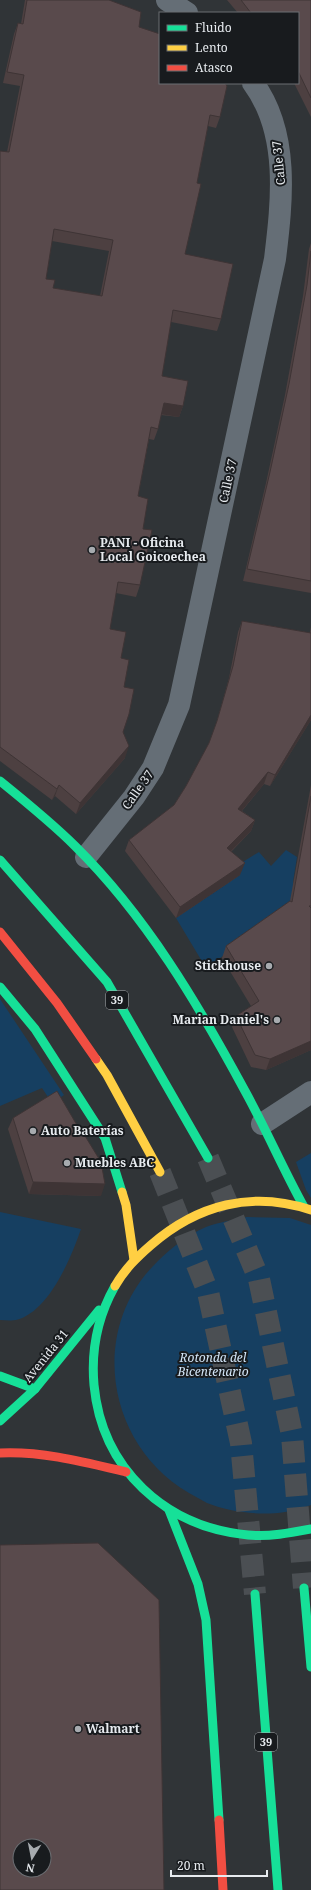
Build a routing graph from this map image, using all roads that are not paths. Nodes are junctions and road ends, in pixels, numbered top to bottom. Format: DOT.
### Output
graph roads {
  1 [pos="167,0"];
  2 [pos="185,12"];
  3 [pos="254,84"];
  4 [pos="0,781"];
  5 [pos="86,857"];
  6 [pos="0,860"];
  7 [pos="0,932"];
  8 [pos="0,987"];
  9 [pos="311,1092"];
  10 [pos="262,1124"];
  11 [pos="208,1158"];
  12 [pos="160,1172"];
  13 [pos="308,1209"];
  14 [pos="134,1260"];
  15 [pos="106,1301"];
  16 [pos="0,1376"];
  17 [pos="35,1389"];
  18 [pos="0,1421"];
  19 [pos="0,1453"];
  20 [pos="126,1472"];
  21 [pos="169,1510"];
  22 [pos="311,1529"];
  23 [pos="304,1588"];
  24 [pos="255,1594"];
  25 [pos="311,1667"];
  26 [pos="224,1890"];
  27 [pos="278,1890"];
  1 -- 2 [label="street"];
  3 -- 5 [label="street, Calle 37"];
  4 -- 5 [label="main road"];
  5 -- 10 [label="main road"];
  6 -- 11 [label="main road, 39"];
  7 -- 12 [label="main road"];
  8 -- 14 [label="main road"];
  9 -- 10 [label="street"];
  10 -- 13 [label="main road"];
  13 -- 14 [label="main road"];
  14 -- 15 [label="main road"];
  15 -- 17 [label="main road, Avenida 31"];
  15 -- 20 [label="main road"];
  16 -- 17 [label="main road"];
  17 -- 18 [label="main road, Avenida 31"];
  19 -- 20 [label="main road"];
  20 -- 21 [label="main road"];
  21 -- 22 [label="main road"];
  21 -- 26 [label="main road"];
  23 -- 25 [label="main road"];
  24 -- 27 [label="main road, 39"];
}
